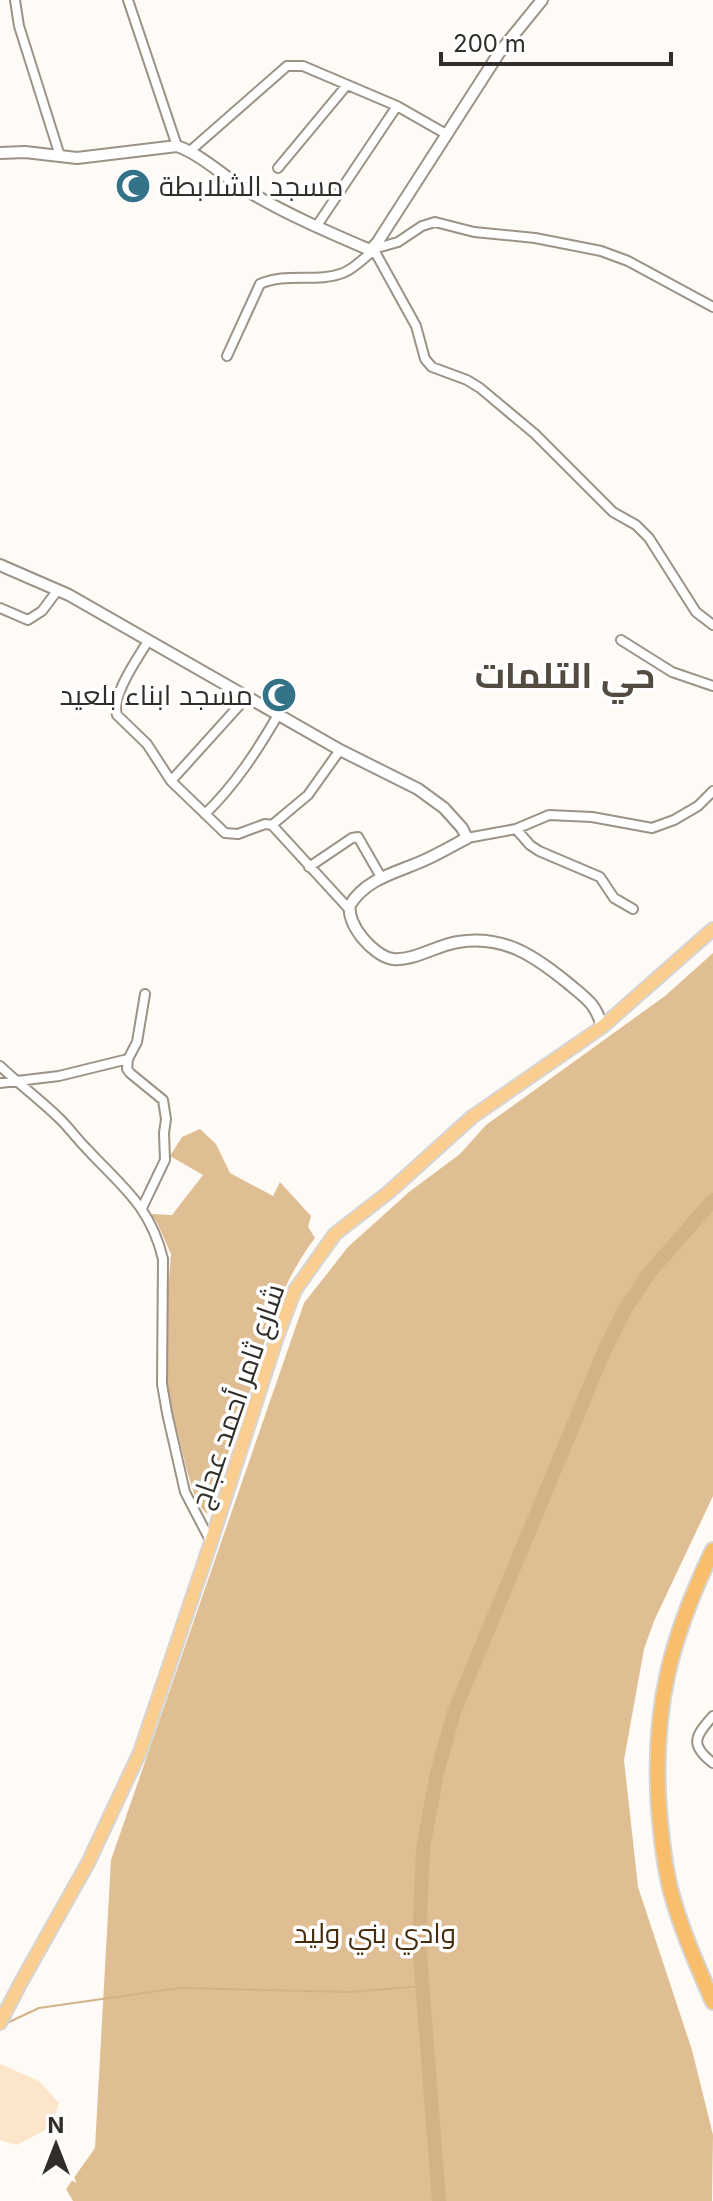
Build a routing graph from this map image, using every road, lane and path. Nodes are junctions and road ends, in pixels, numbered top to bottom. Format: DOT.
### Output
graph roads {
  1 [pos="15,0"];
  2 [pos="128,0"];
  3 [pos="542,0"];
  4 [pos="347,85"];
  5 [pos="397,106"];
  6 [pos="446,134"];
  7 [pos="177,146"];
  8 [pos="190,151"];
  9 [pos="0,153"];
  10 [pos="60,156"];
  11 [pos="278,168"];
  12 [pos="316,227"];
  13 [pos="372,250"];
  14 [pos="713,307"];
  15 [pos="227,356"];
  16 [pos="0,565"];
  17 [pos="57,591"];
  18 [pos="0,608"];
  19 [pos="713,625"];
  20 [pos="621,640"];
  21 [pos="148,641"];
  22 [pos="713,686"];
  23 [pos="246,698"];
  24 [pos="278,715"];
  25 [pos="340,750"];
  26 [pos="171,781"];
  27 [pos="713,791"];
  28 [pos="205,814"];
  29 [pos="272,825"];
  30 [pos="516,829"];
  31 [pos="467,838"];
  32 [pos="309,867"];
  33 [pos="381,877"];
  34 [pos="349,909"];
  35 [pos="633,909"];
  36 [pos="713,929"];
  37 [pos="145,994"];
  38 [pos="602,1027"];
  39 [pos="128,1059"];
  40 [pos="0,1066"];
  41 [pos="17,1082"];
  42 [pos="0,1083"];
  43 [pos="142,1208"];
  44 [pos="211,1542"];
  45 [pos="713,1551"];
  46 [pos="713,1716"];
  47 [pos="713,1763"];
  48 [pos="713,2002"];
  49 [pos="0,2023"];
  1 -- 10 [label="street"];
  2 -- 7 [label="street"];
  3 -- 6 [label="street"];
  4 -- 5 [label="street"];
  4 -- 8 [label="street"];
  4 -- 11 [label="street"];
  5 -- 6 [label="street"];
  5 -- 12 [label="street"];
  6 -- 13 [label="street"];
  7 -- 8 [label="street"];
  7 -- 10 [label="street"];
  8 -- 12 [label="street"];
  9 -- 10 [label="street"];
  12 -- 13 [label="street"];
  13 -- 14 [label="street"];
  13 -- 15 [label="street"];
  13 -- 19 [label="street"];
  16 -- 17 [label="street"];
  17 -- 18 [label="street"];
  17 -- 21 [label="street"];
  20 -- 22 [label="street"];
  21 -- 23 [label="street"];
  21 -- 26 [label="street"];
  23 -- 24 [label="street"];
  23 -- 26 [label="street"];
  24 -- 25 [label="street"];
  24 -- 28 [label="street"];
  25 -- 29 [label="street"];
  25 -- 31 [label="street"];
  26 -- 28 [label="street"];
  27 -- 30 [label="street"];
  28 -- 29 [label="street"];
  29 -- 32 [label="street"];
  30 -- 31 [label="street"];
  30 -- 35 [label="street"];
  31 -- 33 [label="street"];
  32 -- 33 [label="street"];
  32 -- 34 [label="street"];
  33 -- 34 [label="street"];
  34 -- 38 [label="street"];
  36 -- 38 [label="main road, شارع ثامر أحمد عجاج"];
  37 -- 39 [label="street"];
  38 -- 44 [label="main road, شارع ثامر أحمد عجاج"];
  39 -- 41 [label="street"];
  39 -- 43 [label="street"];
  40 -- 41 [label="street"];
  41 -- 42 [label="street"];
  41 -- 43 [label="street"];
  43 -- 44 [label="street"];
  44 -- 49 [label="main road, شارع ثامر أحمد عجاج"];
  45 -- 48 [label="highway"];
  46 -- 47 [label="street"];
}
